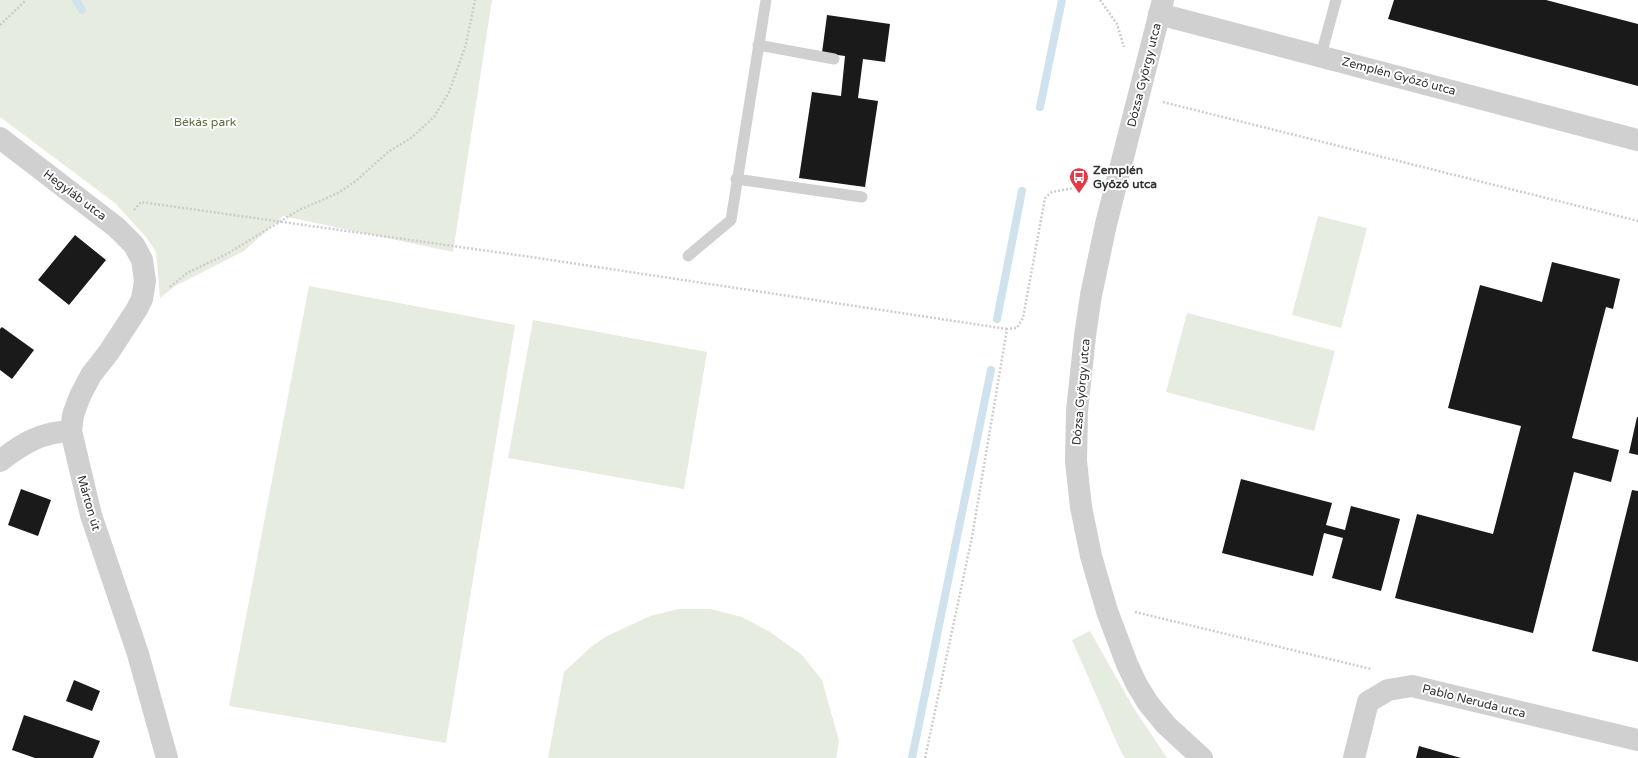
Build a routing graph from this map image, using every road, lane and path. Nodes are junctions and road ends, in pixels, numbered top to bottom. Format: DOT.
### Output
graph roads {
  1 [pos="26,0"];
  2 [pos="475,0"];
  3 [pos="766,0"];
  4 [pos="1100,0"];
  5 [pos="1336,0"];
  6 [pos="1161,7"];
  7 [pos="0,25"];
  8 [pos="758,45"];
  9 [pos="1126,55"];
  10 [pos="1321,56"];
  11 [pos="834,59"];
  12 [pos="1160,102"];
  13 [pos="0,138"];
  14 [pos="1638,140"];
  15 [pos="736,179"];
  16 [pos="1080,188"];
  17 [pos="862,197"];
  18 [pos="280,221"];
  19 [pos="1638,221"];
  20 [pos="116,227"];
  21 [pos="688,256"];
  22 [pos="142,260"];
  23 [pos="143,293"];
  24 [pos="1007,328"];
  25 [pos="71,431"];
  26 [pos="0,461"];
  27 [pos="1129,610"];
  28 [pos="1388,690"];
  29 [pos="1638,740"];
  30 [pos="167,758"];
  31 [pos="925,758"];
  32 [pos="1202,758"];
  33 [pos="1354,758"];
  1 -- 7 [label="path"];
  2 -- 18 [label="path"];
  3 -- 8 [label="lane"];
  4 -- 9 [label="path"];
  5 -- 10 [label="lane"];
  6 -- 10 [label="street, Zemplén Győző utca"];
  6 -- 32 [label="street, Dózsa György utca"];
  8 -- 11 [label="lane"];
  8 -- 15 [label="lane"];
  10 -- 14 [label="street, Zemplén Győző utca"];
  12 -- 19 [label="path"];
  13 -- 20 [label="street, Hegyláb utca"];
  15 -- 17 [label="lane"];
  15 -- 21 [label="lane"];
  16 -- 24 [label="path"];
  18 -- 20 [label="path"];
  18 -- 23 [label="path"];
  18 -- 24 [label="path"];
  20 -- 22 [label="street, Hegyláb utca"];
  22 -- 23 [label="street, Márton út"];
  23 -- 25 [label="street, Márton út"];
  24 -- 31 [label="path"];
  25 -- 26 [label="street"];
  25 -- 30 [label="street, Márton út"];
  27 -- 28 [label="path"];
  28 -- 29 [label="street, Pablo Neruda utca"];
  28 -- 33 [label="street, Pablo Neruda utca"];
}
